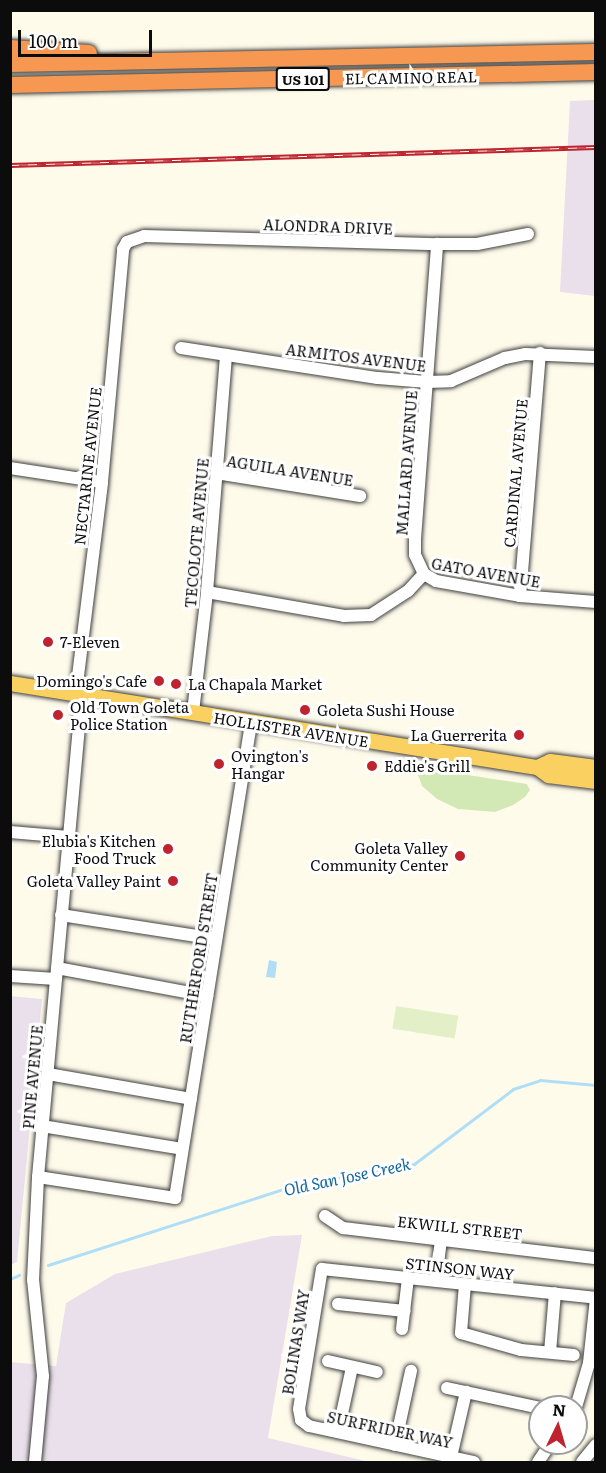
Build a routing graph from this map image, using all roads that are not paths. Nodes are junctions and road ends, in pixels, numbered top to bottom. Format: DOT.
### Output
graph roads {
  1 [pos="10,48"];
  2 [pos="596,52"];
  3 [pos="131,62"];
  4 [pos="10,64"];
  5 [pos="596,72"];
  6 [pos="10,85"];
  7 [pos="528,234"];
  8 [pos="127,242"];
  9 [pos="437,244"];
  10 [pos="181,348"];
  11 [pos="540,353"];
  12 [pos="226,355"];
  13 [pos="596,357"];
  14 [pos="427,382"];
  15 [pos="10,468"];
  16 [pos="216,473"];
  17 [pos="102,482"];
  18 [pos="360,496"];
  19 [pos="424,574"];
  20 [pos="207,592"];
  21 [pos="520,596"];
  22 [pos="596,602"];
  23 [pos="10,683"];
  24 [pos="79,694"];
  25 [pos="193,712"];
  26 [pos="251,722"];
  27 [pos="537,767"];
  28 [pos="596,767"];
  29 [pos="596,781"];
  30 [pos="10,832"];
  31 [pos="69,837"];
  32 [pos="61,915"];
  33 [pos="216,939"];
  34 [pos="56,974"];
  35 [pos="10,976"];
  36 [pos="207,996"];
  37 [pos="48,1074"];
  38 [pos="191,1099"];
  39 [pos="42,1126"];
  40 [pos="182,1149"];
  41 [pos="38,1177"];
  42 [pos="325,1216"];
  43 [pos="441,1240"];
  44 [pos="596,1258"];
  45 [pos="322,1269"];
  46 [pos="408,1278"];
  47 [pos="436,1280"];
  48 [pos="465,1284"];
  49 [pos="555,1293"];
  50 [pos="596,1298"];
  51 [pos="338,1304"];
  52 [pos="405,1311"];
  53 [pos="402,1329"];
  54 [pos="550,1352"];
  55 [pos="574,1355"];
  56 [pos="328,1361"];
  57 [pos="352,1367"];
  58 [pos="411,1371"];
  59 [pos="377,1372"];
  60 [pos="447,1388"];
  61 [pos="466,1392"];
  62 [pos="580,1395"];
  63 [pos="528,1405"];
  64 [pos="301,1419"];
  65 [pos="338,1432"];
  66 [pos="395,1445"];
  67 [pos="596,1445"];
  68 [pos="451,1457"];
  69 [pos="34,1462"];
  70 [pos="474,1462"];
  71 [pos="582,1462"];
  1 -- 3 [label="highway"];
  2 -- 3 [label="highway, EL CAMINO REAL / US 101"];
  3 -- 4 [label="highway, EL CAMINO REAL / US 101"];
  5 -- 6 [label="highway, EL CAMINO REAL / US 101"];
  7 -- 9 [label="street, ALONDRA DRIVE"];
  8 -- 9 [label="street, ALONDRA DRIVE"];
  8 -- 17 [label="street, NECTARINE AVENUE"];
  9 -- 14 [label="street, MALLARD AVENUE"];
  10 -- 12 [label="street, ARMITOS AVENUE"];
  11 -- 13 [label="street, ARMITOS AVENUE"];
  11 -- 14 [label="street, ARMITOS AVENUE"];
  11 -- 21 [label="street, CARDINAL AVENUE"];
  12 -- 14 [label="street, ARMITOS AVENUE"];
  12 -- 16 [label="street, TECOLOTE AVENUE"];
  14 -- 19 [label="street, MALLARD AVENUE"];
  15 -- 17 [label="street"];
  16 -- 18 [label="street, AGUILA AVENUE"];
  16 -- 20 [label="street, TECOLOTE AVENUE"];
  17 -- 24 [label="street, NECTARINE AVENUE"];
  19 -- 20 [label="street, GATO AVENUE"];
  19 -- 21 [label="street, GATO AVENUE"];
  20 -- 25 [label="street, TECOLOTE AVENUE"];
  21 -- 22 [label="street, GATO AVENUE"];
  23 -- 24 [label="main road, HOLLISTER AVENUE"];
  24 -- 25 [label="main road, HOLLISTER AVENUE"];
  24 -- 31 [label="street, PINE AVENUE"];
  25 -- 26 [label="main road, HOLLISTER AVENUE"];
  26 -- 27 [label="main road, HOLLISTER AVENUE"];
  26 -- 33 [label="street, RUTHERFORD STREET"];
  27 -- 28 [label="main road, HOLLISTER AVENUE"];
  27 -- 29 [label="main road, HOLLISTER AVENUE"];
  30 -- 31 [label="street"];
  31 -- 32 [label="street, PINE AVENUE"];
  32 -- 33 [label="street"];
  32 -- 34 [label="street, PINE AVENUE"];
  33 -- 36 [label="street, RUTHERFORD STREET"];
  34 -- 35 [label="street"];
  34 -- 36 [label="street"];
  34 -- 37 [label="street, PINE AVENUE"];
  36 -- 38 [label="street, RUTHERFORD STREET"];
  37 -- 38 [label="street"];
  37 -- 39 [label="street, PINE AVENUE"];
  38 -- 40 [label="street, RUTHERFORD STREET"];
  39 -- 40 [label="street"];
  39 -- 41 [label="street, PINE AVENUE"];
  40 -- 41 [label="street, RUTHERFORD STREET"];
  41 -- 69 [label="street, PINE AVENUE"];
  42 -- 43 [label="street, EKWILL STREET"];
  43 -- 44 [label="street, EKWILL STREET"];
  43 -- 47 [label="street"];
  45 -- 46 [label="street, STINSON WAY"];
  45 -- 64 [label="street, BOLINAS WAY"];
  46 -- 47 [label="street, STINSON WAY"];
  46 -- 52 [label="street"];
  47 -- 48 [label="street, STINSON WAY"];
  48 -- 49 [label="street, STINSON WAY"];
  48 -- 54 [label="street"];
  49 -- 50 [label="street, STINSON WAY"];
  49 -- 54 [label="street"];
  50 -- 62 [label="street"];
  51 -- 52 [label="street"];
  52 -- 53 [label="street"];
  54 -- 55 [label="street"];
  56 -- 57 [label="street"];
  57 -- 59 [label="street"];
  57 -- 65 [label="street"];
  58 -- 66 [label="street"];
  60 -- 61 [label="street"];
  61 -- 63 [label="street"];
  61 -- 68 [label="street"];
  64 -- 65 [label="street, SURFRIDER WAY"];
  65 -- 66 [label="street, SURFRIDER WAY"];
  66 -- 68 [label="street, SURFRIDER WAY"];
  67 -- 71 [label="street"];
  68 -- 70 [label="street, SURFRIDER WAY"];
}
